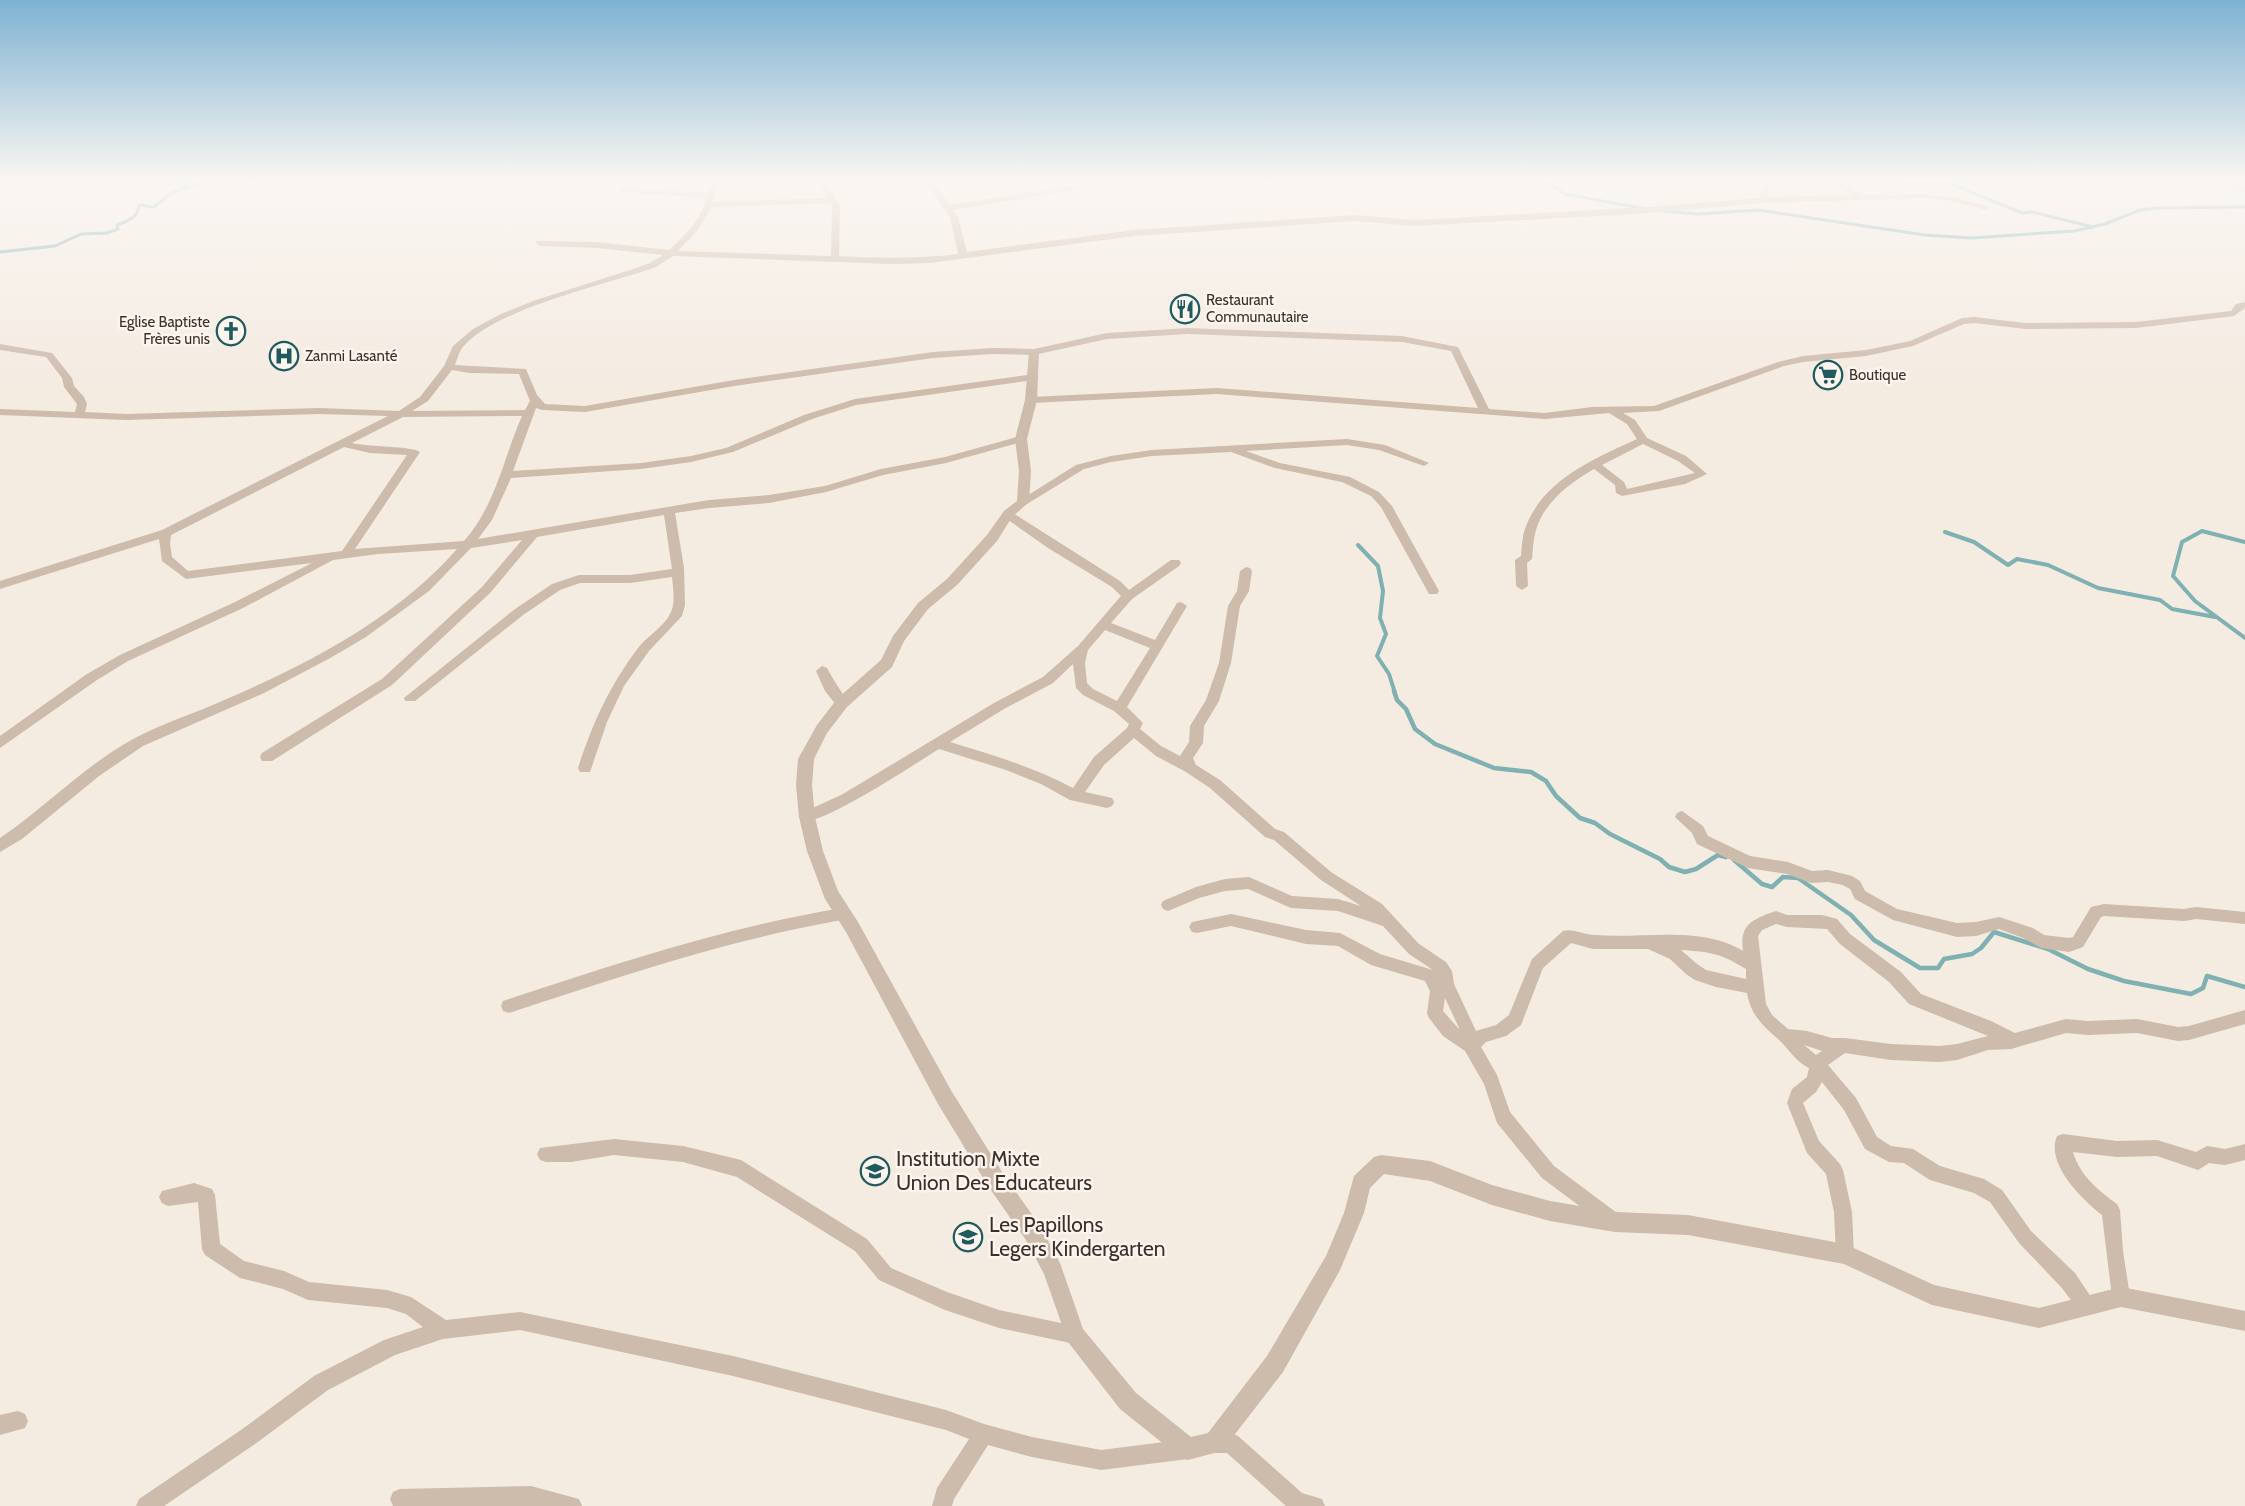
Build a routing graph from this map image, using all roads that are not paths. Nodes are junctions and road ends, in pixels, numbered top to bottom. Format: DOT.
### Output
graph roads {
  1 [pos="636,249"];
  2 [pos="675,249"];
  3 [pos="835,249"];
  4 [pos="961,249"];
  5 [pos="1016,249"];
  6 [pos="672,253"];
  7 [pos="963,256"];
  8 [pos="835,259"];
  9 [pos="2245,305"];
  10 [pos="0,346"];
  11 [pos="1034,352"];
  12 [pos="449,367"];
  13 [pos="1034,377"];
  14 [pos="1031,400"];
  15 [pos="531,408"];
  16 [pos="1485,411"];
  17 [pos="1614,411"];
  18 [pos="0,412"];
  19 [pos="79,415"];
  20 [pos="399,415"];
  21 [pos="1021,440"];
  22 [pos="1643,440"];
  23 [pos="344,444"];
  24 [pos="1233,449"];
  25 [pos="1424,463"];
  26 [pos="1594,464"];
  27 [pos="507,476"];
  28 [pos="1016,508"];
  29 [pos="669,511"];
  30 [pos="534,532"];
  31 [pos="166,533"];
  32 [pos="468,545"];
  33 [pos="339,555"];
  34 [pos="1175,563"];
  35 [pos="1246,571"];
  36 [pos="678,572"];
  37 [pos="0,585"];
  38 [pos="1522,586"];
  39 [pos="1433,591"];
  40 [pos="1128,596"];
  41 [pos="1181,606"];
  42 [pos="1104,625"];
  43 [pos="1157,646"];
  44 [pos="1082,649"];
  45 [pos="822,670"];
  46 [pos="410,698"];
  47 [pos="842,703"];
  48 [pos="1119,708"];
  49 [pos="1133,731"];
  50 [pos="0,743"];
  51 [pos="939,744"];
  52 [pos="267,758"];
  53 [pos="585,768"];
  54 [pos="1191,768"];
  55 [pos="1075,796"];
  56 [pos="1107,802"];
  57 [pos="807,817"];
  58 [pos="1682,817"];
  59 [pos="0,846"];
  60 [pos="1168,905"];
  61 [pos="842,914"];
  62 [pos="2245,918"];
  63 [pos="1386,920"];
  64 [pos="1197,927"];
  65 [pos="1644,942"];
  66 [pos="1755,966"];
  67 [pos="1754,988"];
  68 [pos="509,1006"];
  69 [pos="2245,1017"];
  70 [pos="1784,1035"];
  71 [pos="2014,1041"];
  72 [pos="1470,1046"];
  73 [pos="1840,1047"];
  74 [pos="1818,1064"];
  75 [pos="2245,1152"];
  76 [pos="546,1154"];
  77 [pos="168,1197"];
  78 [pos="1615,1222"];
  79 [pos="1845,1254"];
  80 [pos="2121,1297"];
  81 [pos="2088,1306"];
  82 [pos="2245,1321"];
  83 [pos="443,1330"];
  84 [pos="1075,1335"];
  85 [pos="984,1434"];
  86 [pos="1214,1443"];
  87 [pos="1188,1449"];
  88 [pos="400,1499"];
  89 [pos="146,1506"];
  90 [pos="572,1506"];
  91 [pos="942,1506"];
  92 [pos="1315,1506"];
  1 -- 6 [label="street"];
  2 -- 6 [label="street"];
  3 -- 8 [label="street"];
  4 -- 7 [label="street"];
  5 -- 7 [label="street"];
  6 -- 8 [label="street"];
  6 -- 12 [label="street"];
  7 -- 8 [label="street"];
  9 -- 17 [label="street"];
  10 -- 19 [label="street"];
  11 -- 13 [label="street"];
  11 -- 15 [label="street"];
  11 -- 16 [label="street"];
  12 -- 15 [label="street"];
  12 -- 20 [label="street"];
  13 -- 14 [label="street"];
  13 -- 27 [label="street"];
  14 -- 16 [label="street"];
  14 -- 21 [label="street"];
  15 -- 20 [label="street"];
  15 -- 27 [label="street"];
  16 -- 17 [label="street"];
  17 -- 22 [label="street"];
  18 -- 19 [label="street"];
  19 -- 20 [label="street"];
  20 -- 23 [label="street"];
  21 -- 28 [label="street"];
  21 -- 29 [label="street"];
  22 -- 26 [label="street"];
  22 -- 26 [label="street"];
  23 -- 31 [label="street"];
  23 -- 33 [label="street"];
  24 -- 25 [label="street"];
  24 -- 28 [label="street"];
  24 -- 39 [label="street"];
  26 -- 38 [label="street"];
  27 -- 32 [label="street"];
  28 -- 40 [label="street"];
  28 -- 47 [label="street"];
  29 -- 30 [label="street"];
  29 -- 36 [label="street"];
  30 -- 32 [label="street"];
  30 -- 52 [label="street"];
  31 -- 33 [label="street"];
  31 -- 37 [label="street"];
  32 -- 33 [label="street"];
  32 -- 59 [label="street"];
  33 -- 50 [label="street"];
  34 -- 40 [label="street"];
  35 -- 54 [label="street"];
  36 -- 46 [label="street"];
  36 -- 53 [label="street"];
  40 -- 42 [label="street"];
  41 -- 43 [label="street"];
  42 -- 43 [label="street"];
  42 -- 44 [label="street"];
  43 -- 48 [label="street"];
  44 -- 48 [label="street"];
  44 -- 51 [label="street"];
  45 -- 47 [label="street"];
  47 -- 57 [label="street"];
  48 -- 49 [label="street"];
  49 -- 54 [label="street"];
  49 -- 55 [label="street"];
  51 -- 55 [label="street"];
  51 -- 57 [label="street"];
  54 -- 63 [label="street"];
  55 -- 56 [label="street"];
  57 -- 61 [label="street"];
  58 -- 62 [label="street"];
  60 -- 63 [label="street"];
  61 -- 68 [label="street"];
  61 -- 84 [label="street"];
  63 -- 72 [label="street"];
  64 -- 72 [label="street"];
  65 -- 66 [label="street"];
  65 -- 67 [label="street"];
  65 -- 72 [label="street"];
  66 -- 67 [label="street"];
  66 -- 71 [label="street"];
  67 -- 70 [label="street"];
  69 -- 71 [label="street"];
  70 -- 73 [label="street"];
  70 -- 74 [label="street"];
  71 -- 73 [label="street"];
  72 -- 78 [label="street"];
  73 -- 74 [label="street"];
  74 -- 79 [label="street"];
  74 -- 81 [label="street"];
  75 -- 80 [label="street"];
  76 -- 84 [label="street"];
  77 -- 83 [label="street"];
  78 -- 79 [label="street"];
  78 -- 86 [label="street"];
  79 -- 81 [label="street"];
  80 -- 81 [label="street"];
  80 -- 82 [label="street"];
  83 -- 85 [label="street"];
  83 -- 89 [label="street"];
  84 -- 87 [label="street"];
  85 -- 87 [label="street"];
  85 -- 91 [label="street"];
  86 -- 87 [label="street"];
  86 -- 92 [label="street"];
  88 -- 90 [label="street"];
}
